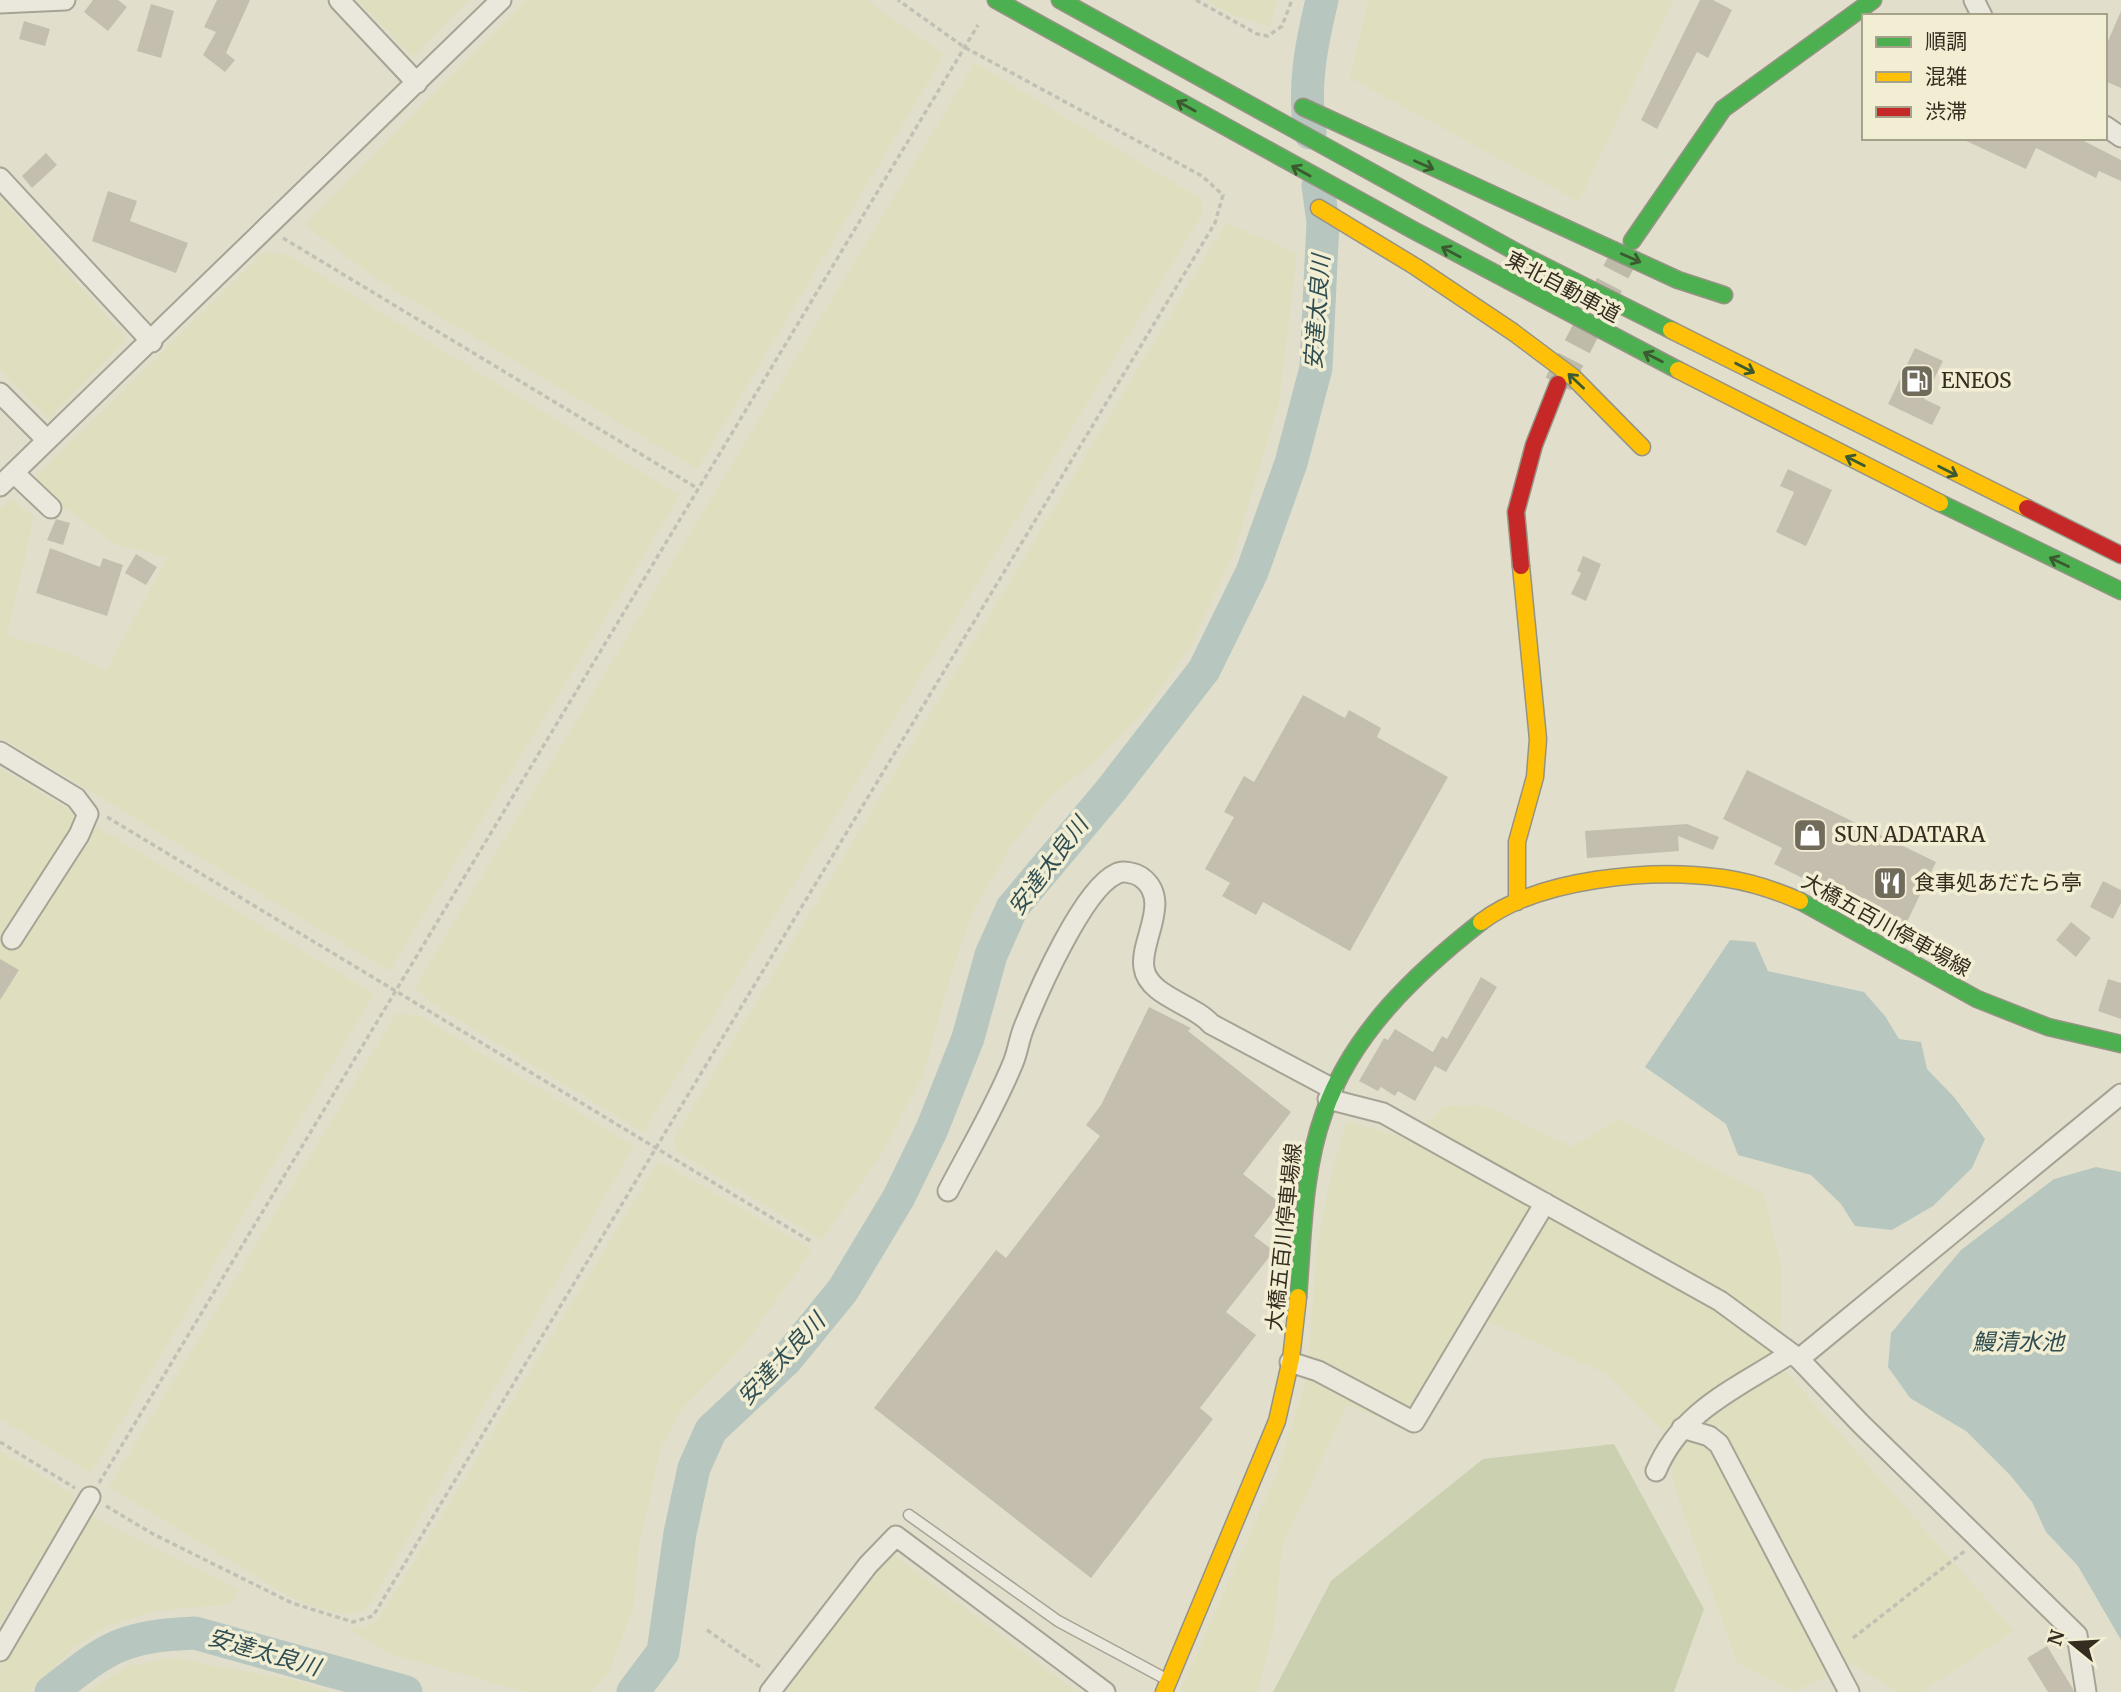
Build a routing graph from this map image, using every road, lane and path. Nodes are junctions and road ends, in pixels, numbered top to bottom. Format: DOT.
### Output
graph roads {
  1 [pos="65,0"];
  2 [pos="339,0"];
  3 [pos="501,0"];
  4 [pos="898,0"];
  5 [pos="1060,0"];
  6 [pos="1070,0"];
  7 [pos="1196,0"];
  8 [pos="1292,0"];
  9 [pos="1872,0"];
  10 [pos="1000,2"];
  11 [pos="0,3"];
  12 [pos="978,25"];
  13 [pos="964,47"];
  14 [pos="1204,60"];
  15 [pos="416,83"];
  16 [pos="1283,97"];
  17 [pos="1188,125"];
  18 [pos="0,178"];
  19 [pos="1310,202"];
  20 [pos="266,228"];
  21 [pos="1632,241"];
  22 [pos="1724,295"];
  23 [pos="152,342"];
  24 [pos="1558,384"];
  25 [pos="0,393"];
  26 [pos="47,440"];
  27 [pos="1642,447"];
  28 [pos="7,479"];
  29 [pos="697,488"];
  30 [pos="51,508"];
  31 [pos="2121,555"];
  32 [pos="2121,590"];
  33 [pos="0,752"];
  34 [pos="88,814"];
  35 [pos="1517,902"];
  36 [pos="12,939"];
  37 [pos="395,992"];
  38 [pos="2121,1045"];
  39 [pos="1330,1094"];
  40 [pos="2121,1094"];
  41 [pos="655,1147"];
  42 [pos="948,1191"];
  43 [pos="1545,1203"];
  44 [pos="812,1242"];
  45 [pos="1795,1356"];
  46 [pos="1290,1362"];
  47 [pos="1682,1427"];
  48 [pos="0,1442"];
  49 [pos="1656,1471"];
  50 [pos="90,1497"];
  51 [pos="909,1515"];
  52 [pos="1978,1540"];
  53 [pos="707,1630"];
  54 [pos="1853,1638"];
  55 [pos="0,1651"];
  56 [pos="775,1686"];
  57 [pos="1167,1687"];
  58 [pos="1105,1692"];
  59 [pos="1849,1692"];
  60 [pos="2086,1692"];
  1 -- 11 [label="street"];
  2 -- 15 [label="street"];
  3 -- 15 [label="street"];
  4 -- 13 [label="path"];
  5 -- 31 [label="main road, 東北自動車道, one-way"];
  6 -- 14 [label="main road"];
  7 -- 8 [label="path"];
  9 -- 21 [label="main road"];
  10 -- 17 [label="main road"];
  32 -- 10 [label="main road, 東北自動車道, one-way"];
  12 -- 13 [label="path"];
  13 -- 29 [label="path"];
  13 -- 41 [label="path"];
  15 -- 20 [label="street"];
  16 -- 22 [label="main road, one-way"];
  18 -- 23 [label="street"];
  27 -- 19 [label="main road, one-way"];
  20 -- 23 [label="street"];
  20 -- 29 [label="path"];
  23 -- 26 [label="street"];
  24 -- 35 [label="main road"];
  25 -- 26 [label="street"];
  26 -- 28 [label="street"];
  28 -- 30 [label="street"];
  29 -- 37 [label="path"];
  33 -- 34 [label="street"];
  34 -- 36 [label="street"];
  34 -- 37 [label="path"];
  35 -- 38 [label="main road, 大橋五百川停車場線"];
  35 -- 39 [label="main road, 大橋五百川停車場線"];
  37 -- 41 [label="path"];
  37 -- 50 [label="path"];
  39 -- 42 [label="street"];
  39 -- 43 [label="street"];
  39 -- 46 [label="main road, 大橋五百川停車場線"];
  40 -- 45 [label="street"];
  41 -- 44 [label="path"];
  41 -- 50 [label="path"];
  43 -- 45 [label="street"];
  43 -- 46 [label="street"];
  45 -- 47 [label="street"];
  45 -- 52 [label="street"];
  46 -- 57 [label="main road, 大橋五百川停車場線"];
  47 -- 49 [label="street"];
  47 -- 59 [label="street"];
  48 -- 50 [label="path"];
  50 -- 55 [label="street"];
  51 -- 57 [label="lane"];
  52 -- 54 [label="path"];
  52 -- 60 [label="street"];
  53 -- 56 [label="path"];
  56 -- 58 [label="street"];
}
